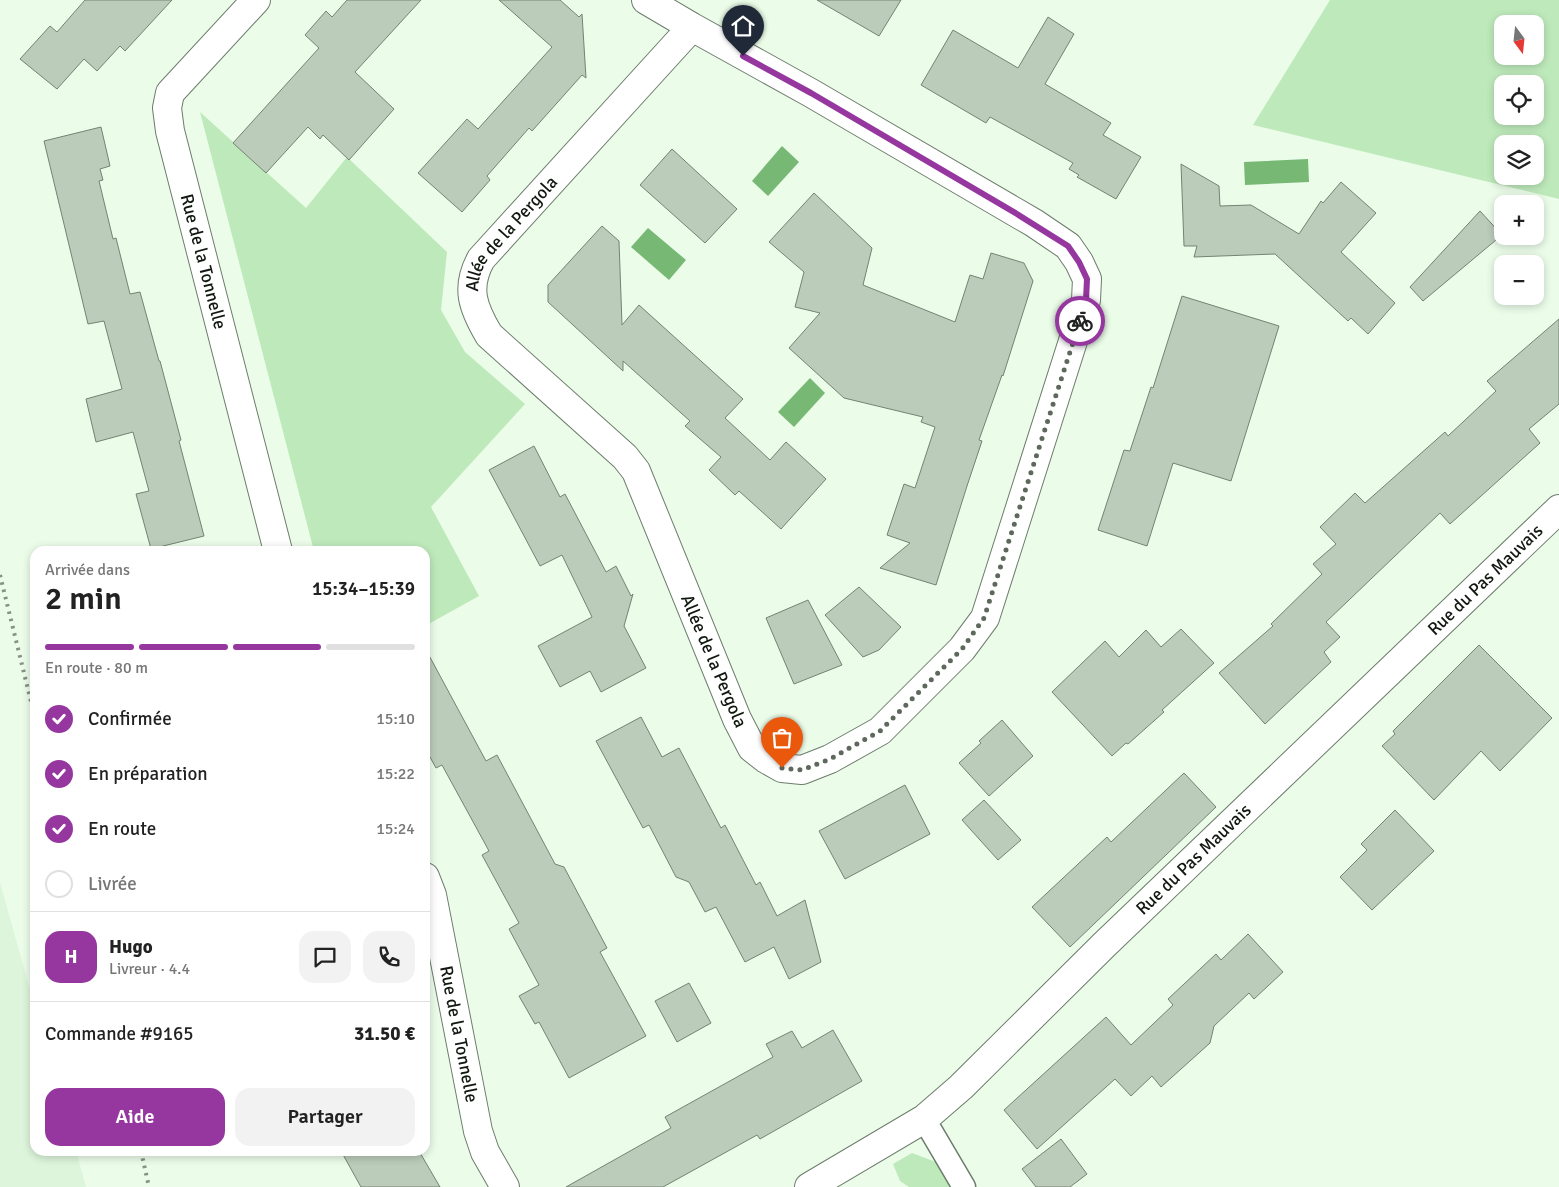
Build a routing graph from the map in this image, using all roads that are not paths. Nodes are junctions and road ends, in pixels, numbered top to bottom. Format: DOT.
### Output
graph roads {
  1 [pos="256,0"];
  2 [pos="646,0"];
  3 [pos="692,27"];
  4 [pos="1559,509"];
  5 [pos="277,546"];
  6 [pos="430,890"];
  7 [pos="924,1120"];
  8 [pos="506,1187"];
  9 [pos="809,1187"];
  10 [pos="964,1187"];
  1 -- 5 [label="street, Rue de la Tonnelle"];
  2 -- 3 [label="street, Allée de la Pergola"];
  3 -- 3 [label="street, Allée de la Pergola"];
  4 -- 7 [label="street, Rue du Pas Mauvais"];
  6 -- 8 [label="street, Rue de la Tonnelle"];
  7 -- 9 [label="street, Rue du Pas Mauvais"];
  7 -- 10 [label="lane"];
}
